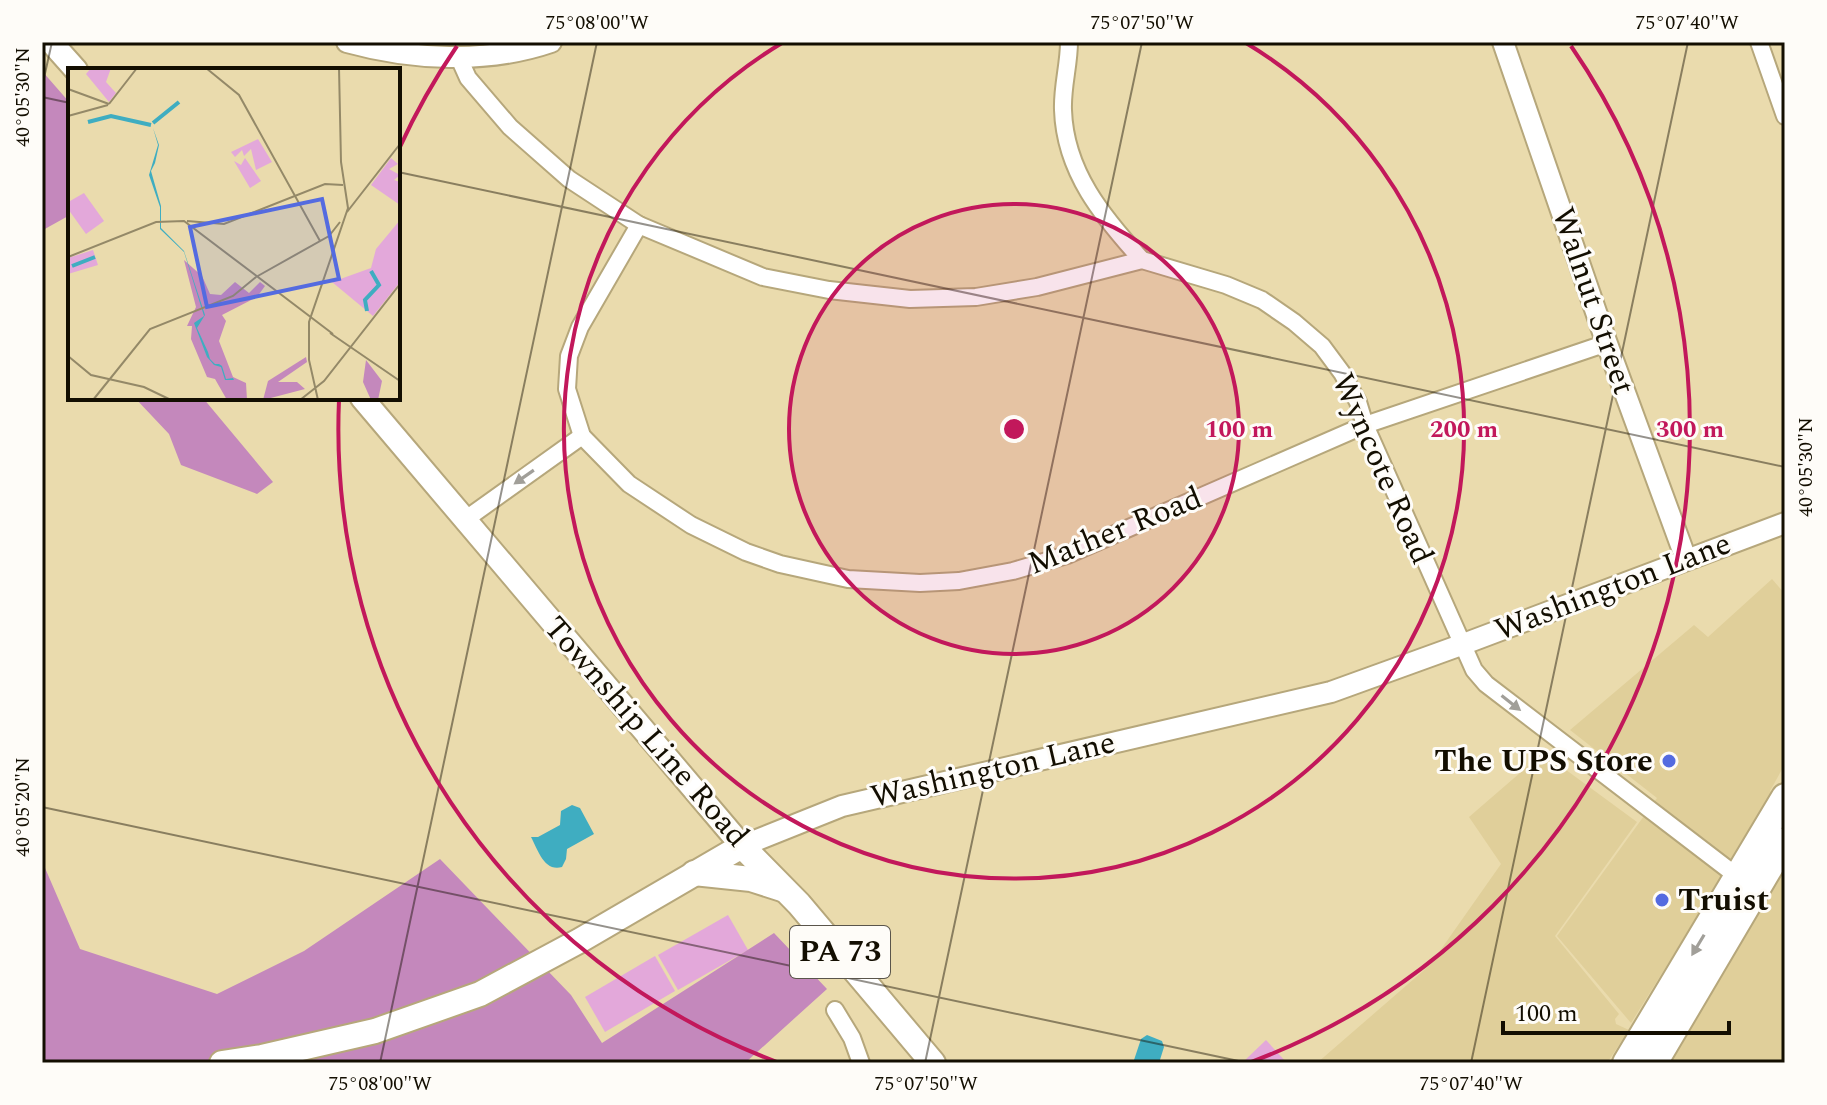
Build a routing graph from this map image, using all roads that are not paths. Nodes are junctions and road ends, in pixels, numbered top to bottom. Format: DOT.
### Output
graph roads {
  1 [pos="51,42"];
  2 [pos="347,42"];
  3 [pos="551,42"];
  4 [pos="1069,42"];
  5 [pos="1503,42"];
  6 [pos="1759,42"];
  7 [pos="459,58"];
  8 [pos="74,68"];
  9 [pos="1785,116"];
  10 [pos="639,225"];
  11 [pos="1142,260"];
  12 [pos="1607,343"];
  13 [pos="364,400"];
  14 [pos="1365,425"];
  15 [pos="582,436"];
  16 [pos="466,519"];
  17 [pos="1785,523"];
  18 [pos="1686,559"];
  19 [pos="1461,645"];
  20 [pos="1785,797"];
  21 [pos="1785,841"];
  22 [pos="742,846"];
  23 [pos="694,873"];
  24 [pos="1748,884"];
  25 [pos="786,891"];
  26 [pos="835,1010"];
  27 [pos="1641,1060"];
  28 [pos="222,1063"];
  29 [pos="861,1063"];
  30 [pos="933,1063"];
  1 -- 8 [label="main road"];
  2 -- 7 [label="street"];
  3 -- 7 [label="street"];
  4 -- 11 [label="street"];
  5 -- 12 [label="street, Walnut Street"];
  6 -- 9 [label="street"];
  7 -- 10 [label="street"];
  10 -- 11 [label="street"];
  10 -- 15 [label="street, Mather Road"];
  11 -- 14 [label="street, Wyncote Road"];
  12 -- 14 [label="street, Mather Road"];
  12 -- 18 [label="street, Walnut Street"];
  13 -- 16 [label="main road, Township Line Road"];
  14 -- 15 [label="street, Mather Road"];
  14 -- 19 [label="street, Wyncote Road"];
  15 -- 16 [label="street, one-way"];
  16 -- 22 [label="main road, Township Line Road"];
  17 -- 18 [label="street, Washington Lane"];
  18 -- 19 [label="street, Washington Lane"];
  19 -- 22 [label="street, Washington Lane"];
  19 -- 24 [label="street, Wyncote Road, one-way"];
  20 -- 24 [label="highway"];
  21 -- 24 [label="highway"];
  22 -- 23 [label="main road, Washington Lane"];
  22 -- 25 [label="main road, Township Line Road / PA 73"];
  23 -- 25 [label="main road"];
  23 -- 28 [label="main road, Washington Lane"];
  24 -- 27 [label="highway"];
  25 -- 30 [label="main road, Township Line Road / PA 73"];
  26 -- 29 [label="street"];
}
